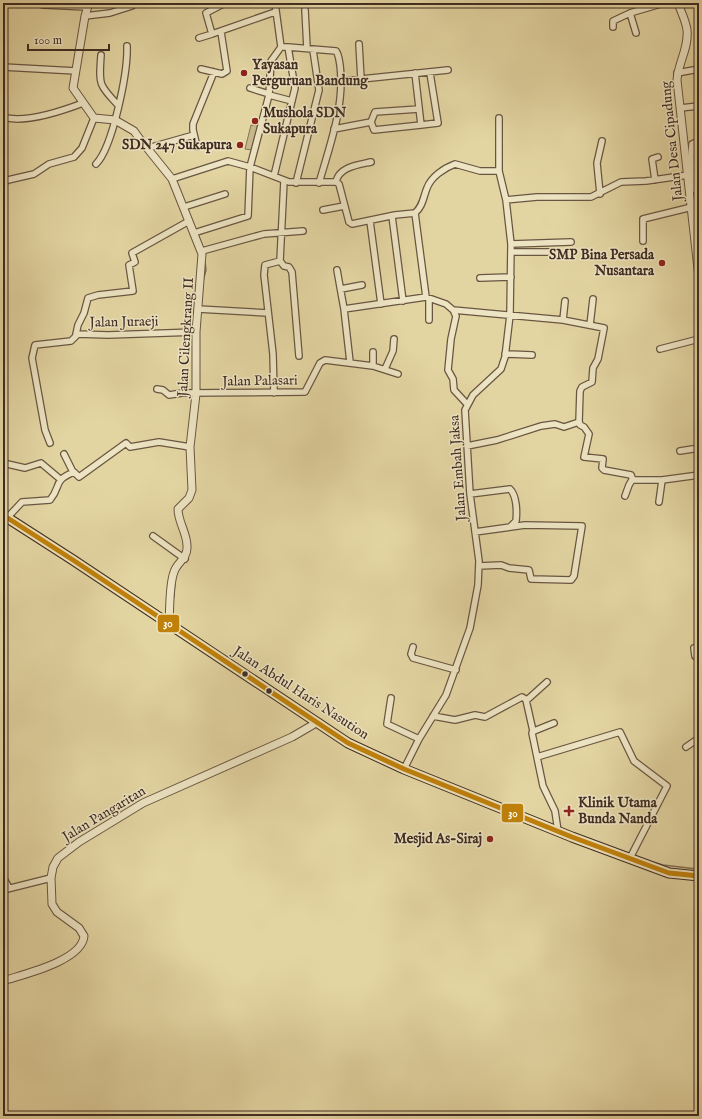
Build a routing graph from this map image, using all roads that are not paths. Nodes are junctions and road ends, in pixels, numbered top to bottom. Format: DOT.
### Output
graph roads {
  1 [pos="35,3"];
  2 [pos="132,3"];
  3 [pos="225,3"];
  4 [pos="274,3"];
  5 [pos="664,3"];
  6 [pos="678,3"];
  7 [pos="88,5"];
  8 [pos="305,10"];
  9 [pos="275,12"];
  10 [pos="630,13"];
  11 [pos="85,16"];
  12 [pos="612,27"];
  13 [pos="220,32"];
  14 [pos="636,33"];
  15 [pos="212,34"];
  16 [pos="199,38"];
  17 [pos="359,44"];
  18 [pos="127,46"];
  19 [pos="281,47"];
  20 [pos="288,47"];
  21 [pos="307,48"];
  22 [pos="313,50"];
  23 [pos="101,55"];
  24 [pos="3,67"];
  25 [pos="201,69"];
  26 [pos="699,69"];
  27 [pos="448,70"];
  28 [pos="76,71"];
  29 [pos="214,72"];
  30 [pos="415,73"];
  31 [pos="430,73"];
  32 [pos="677,73"];
  33 [pos="361,79"];
  34 [pos="342,81"];
  35 [pos="250,88"];
  36 [pos="269,94"];
  37 [pos="292,101"];
  38 [pos="83,103"];
  39 [pos="118,105"];
  40 [pos="699,106"];
  41 [pos="680,108"];
  42 [pos="419,109"];
  43 [pos="3,117"];
  44 [pos="94,118"];
  45 [pos="499,118"];
  46 [pos="115,120"];
  47 [pos="371,122"];
  48 [pos="421,125"];
  49 [pos="334,129"];
  50 [pos="194,135"];
  51 [pos="602,141"];
  52 [pos="699,141"];
  53 [pos="197,147"];
  54 [pos="148,148"];
  55 [pos="658,157"];
  56 [pos="371,162"];
  57 [pos="96,164"];
  58 [pos="250,167"];
  59 [pos="499,171"];
  60 [pos="688,175"];
  61 [pos="274,176"];
  62 [pos="172,179"];
  63 [pos="655,180"];
  64 [pos="284,181"];
  65 [pos="336,182"];
  66 [pos="3,183"];
  67 [pos="296,183"];
  68 [pos="320,183"];
  69 [pos="695,190"];
  70 [pos="225,194"];
  71 [pos="600,194"];
  72 [pos="506,200"];
  73 [pos="344,206"];
  74 [pos="184,207"];
  75 [pos="323,210"];
  76 [pos="695,210"];
  77 [pos="416,213"];
  78 [pos="392,216"];
  79 [pos="190,221"];
  80 [pos="370,221"];
  81 [pos="303,231"];
  82 [pos="281,232"];
  83 [pos="194,233"];
  84 [pos="643,241"];
  85 [pos="571,242"];
  86 [pos="511,244"];
  87 [pos="202,251"];
  88 [pos="511,252"];
  89 [pos="552,252"];
  90 [pos="280,261"];
  91 [pos="337,270"];
  92 [pos="511,277"];
  93 [pos="480,278"];
  94 [pos="699,278"];
  95 [pos="362,285"];
  96 [pos="341,289"];
  97 [pos="428,298"];
  98 [pos="593,299"];
  99 [pos="403,301"];
  100 [pos="565,301"];
  101 [pos="381,304"];
  102 [pos="344,308"];
  103 [pos="198,309"];
  104 [pos="453,310"];
  105 [pos="268,313"];
  106 [pos="510,315"];
  107 [pos="429,320"];
  108 [pos="562,320"];
  109 [pos="590,325"];
  110 [pos="196,332"];
  111 [pos="76,334"];
  112 [pos="699,339"];
  113 [pos="394,340"];
  114 [pos="660,349"];
  115 [pos="373,352"];
  116 [pos="505,354"];
  117 [pos="532,355"];
  118 [pos="299,356"];
  119 [pos="350,362"];
  120 [pos="373,366"];
  121 [pos="385,369"];
  122 [pos="398,374"];
  123 [pos="157,389"];
  124 [pos="274,393"];
  125 [pos="196,394"];
  126 [pos="467,404"];
  127 [pos="580,421"];
  128 [pos="50,443"];
  129 [pos="467,446"];
  130 [pos="190,447"];
  131 [pos="699,448"];
  132 [pos="680,451"];
  133 [pos="64,454"];
  134 [pos="3,463"];
  135 [pos="73,472"];
  136 [pos="699,474"];
  137 [pos="60,479"];
  138 [pos="634,480"];
  139 [pos="662,480"];
  140 [pos="470,494"];
  141 [pos="625,496"];
  142 [pos="659,502"];
  143 [pos="5,517"];
  144 [pos="510,527"];
  145 [pos="475,532"];
  146 [pos="153,536"];
  147 [pos="184,559"];
  148 [pos="479,566"];
  149 [pos="169,624"];
  150 [pos="413,647"];
  151 [pos="699,647"];
  152 [pos="695,656"];
  153 [pos="456,670"];
  154 [pos="546,682"];
  155 [pos="391,698"];
  156 [pos="526,700"];
  157 [pos="433,716"];
  158 [pos="316,723"];
  159 [pos="554,723"];
  160 [pos="533,732"];
  161 [pos="699,738"];
  162 [pos="419,739"];
  163 [pos="686,747"];
  164 [pos="537,757"];
  165 [pos="404,769"];
  166 [pos="558,831"];
  167 [pos="630,858"];
  168 [pos="699,876"];
  169 [pos="3,877"];
  170 [pos="46,880"];
  171 [pos="9,888"];
  172 [pos="3,890"];
  173 [pos="3,981"];
  1 -- 7 [label="street"];
  2 -- 11 [label="street"];
  3 -- 15 [label="street"];
  4 -- 9 [label="street"];
  5 -- 10 [label="street"];
  6 -- 32 [label="street, Jalan Desa Cipadung"];
  7 -- 11 [label="street"];
  8 -- 21 [label="street"];
  9 -- 13 [label="street"];
  9 -- 19 [label="street"];
  10 -- 12 [label="street"];
  10 -- 14 [label="street"];
  11 -- 28 [label="street"];
  13 -- 15 [label="street"];
  13 -- 29 [label="street"];
  15 -- 16 [label="street"];
  17 -- 33 [label="street"];
  18 -- 39 [label="street"];
  19 -- 20 [label="street"];
  19 -- 36 [label="street"];
  20 -- 21 [label="street"];
  20 -- 37 [label="street"];
  21 -- 22 [label="street"];
  22 -- 34 [label="street"];
  22 -- 67 [label="street"];
  23 -- 39 [label="street"];
  24 -- 28 [label="street"];
  25 -- 29 [label="street"];
  26 -- 32 [label="street"];
  27 -- 31 [label="street"];
  28 -- 38 [label="street"];
  29 -- 50 [label="street"];
  30 -- 31 [label="street"];
  30 -- 33 [label="street"];
  30 -- 42 [label="street"];
  31 -- 48 [label="street"];
  32 -- 41 [label="street, Jalan Desa Cipadung"];
  33 -- 34 [label="street"];
  34 -- 49 [label="street"];
  35 -- 36 [label="street"];
  36 -- 37 [label="street"];
  36 -- 58 [label="street"];
  37 -- 61 [label="street"];
  38 -- 43 [label="street"];
  38 -- 44 [label="street"];
  39 -- 46 [label="street"];
  40 -- 41 [label="street"];
  41 -- 60 [label="street, Jalan Desa Cipadung"];
  42 -- 47 [label="street"];
  42 -- 48 [label="street"];
  44 -- 46 [label="street, Jalan Cilengkrang II"];
  44 -- 66 [label="street"];
  45 -- 59 [label="street, Jalan Embah Jaksa"];
  46 -- 54 [label="street, Jalan Cilengkrang II"];
  46 -- 57 [label="street"];
  47 -- 48 [label="street"];
  47 -- 49 [label="street"];
  49 -- 68 [label="street"];
  50 -- 53 [label="street"];
  50 -- 54 [label="street"];
  51 -- 71 [label="street"];
  52 -- 69 [label="street"];
  54 -- 62 [label="street, Jalan Cilengkrang II"];
  55 -- 63 [label="street"];
  56 -- 65 [label="street"];
  58 -- 61 [label="street"];
  58 -- 62 [label="street"];
  58 -- 83 [label="street"];
  59 -- 72 [label="street, Jalan Embah Jaksa"];
  59 -- 77 [label="street"];
  60 -- 63 [label="street"];
  60 -- 76 [label="street, Jalan Desa Cipadung"];
  61 -- 64 [label="street"];
  62 -- 74 [label="street, Jalan Cilengkrang II"];
  63 -- 71 [label="street"];
  64 -- 67 [label="street"];
  64 -- 82 [label="street"];
  65 -- 68 [label="street"];
  65 -- 73 [label="street"];
  67 -- 68 [label="street"];
  70 -- 74 [label="street"];
  71 -- 72 [label="street"];
  72 -- 86 [label="street, Jalan Embah Jaksa"];
  73 -- 75 [label="street"];
  73 -- 80 [label="street"];
  74 -- 79 [label="street, Jalan Cilengkrang II"];
  76 -- 84 [label="street"];
  76 -- 94 [label="street, Jalan Desa Cipadung"];
  77 -- 78 [label="street"];
  77 -- 97 [label="street"];
  78 -- 80 [label="street"];
  78 -- 99 [label="street"];
  79 -- 83 [label="street, Jalan Cilengkrang II"];
  79 -- 111 [label="street"];
  80 -- 101 [label="street"];
  81 -- 82 [label="street"];
  82 -- 87 [label="street"];
  82 -- 90 [label="street"];
  83 -- 87 [label="street, Jalan Cilengkrang II"];
  85 -- 86 [label="street"];
  86 -- 88 [label="street, Jalan Embah Jaksa"];
  87 -- 103 [label="street, Jalan Cilengkrang II"];
  88 -- 89 [label="street"];
  88 -- 92 [label="street, Jalan Embah Jaksa"];
  90 -- 105 [label="street"];
  90 -- 118 [label="street"];
  91 -- 96 [label="street"];
  92 -- 93 [label="street"];
  92 -- 106 [label="street, Jalan Embah Jaksa"];
  95 -- 96 [label="street"];
  96 -- 102 [label="street"];
  97 -- 99 [label="street"];
  97 -- 104 [label="street"];
  97 -- 107 [label="street"];
  98 -- 109 [label="street"];
  99 -- 101 [label="street"];
  100 -- 108 [label="street"];
  101 -- 102 [label="street"];
  102 -- 119 [label="street"];
  103 -- 105 [label="street"];
  103 -- 110 [label="street, Jalan Cilengkrang II"];
  104 -- 106 [label="street"];
  104 -- 126 [label="street"];
  105 -- 124 [label="street"];
  106 -- 108 [label="street"];
  106 -- 116 [label="street, Jalan Embah Jaksa"];
  108 -- 109 [label="street"];
  109 -- 127 [label="street"];
  110 -- 111 [label="street, Jalan Juraeji"];
  110 -- 125 [label="street, Jalan Cilengkrang II"];
  111 -- 128 [label="street, Jalan Juraeji"];
  112 -- 114 [label="street"];
  113 -- 121 [label="street"];
  115 -- 120 [label="street"];
  116 -- 117 [label="street"];
  116 -- 126 [label="street, Jalan Embah Jaksa"];
  119 -- 120 [label="street, Jalan Palasari"];
  119 -- 124 [label="street, Jalan Palasari"];
  120 -- 121 [label="street, Jalan Palasari"];
  121 -- 122 [label="street, Jalan Palasari"];
  123 -- 125 [label="street, Jalan Palasari"];
  124 -- 125 [label="street, Jalan Palasari"];
  125 -- 130 [label="street, Jalan Cilengkrang II"];
  126 -- 129 [label="street, Jalan Embah Jaksa"];
  127 -- 129 [label="street"];
  127 -- 138 [label="street"];
  129 -- 140 [label="street, Jalan Embah Jaksa"];
  130 -- 135 [label="street"];
  130 -- 147 [label="street, Jalan Cilengkrang II"];
  131 -- 132 [label="street"];
  133 -- 135 [label="street"];
  134 -- 137 [label="street"];
  135 -- 137 [label="street"];
  136 -- 139 [label="street"];
  137 -- 143 [label="street"];
  138 -- 139 [label="street"];
  138 -- 141 [label="street"];
  139 -- 142 [label="street"];
  140 -- 144 [label="street"];
  140 -- 145 [label="street, Jalan Embah Jaksa"];
  143 -- 149 [label="highway, Jalan Abdul Haris Nasution"];
  144 -- 145 [label="street"];
  144 -- 148 [label="street"];
  145 -- 148 [label="street, Jalan Embah Jaksa"];
  146 -- 147 [label="street"];
  147 -- 149 [label="street, Jalan Cilengkrang II"];
  148 -- 153 [label="street, Jalan Embah Jaksa"];
  149 -- 158 [label="highway, Jalan Abdul Haris Nasution"];
  150 -- 153 [label="street"];
  151 -- 152 [label="street"];
  153 -- 157 [label="street, Jalan Embah Jaksa"];
  154 -- 156 [label="street"];
  155 -- 162 [label="street"];
  156 -- 157 [label="street"];
  156 -- 160 [label="street"];
  157 -- 162 [label="street, Jalan Embah Jaksa"];
  158 -- 165 [label="highway, Jalan Abdul Haris Nasution"];
  158 -- 170 [label="street, Jalan Pangaritan"];
  159 -- 160 [label="street"];
  160 -- 164 [label="street"];
  161 -- 163 [label="street"];
  162 -- 165 [label="street, Jalan Embah Jaksa"];
  164 -- 166 [label="street"];
  164 -- 167 [label="street"];
  165 -- 166 [label="highway, Jalan Abdul Haris Nasution"];
  166 -- 167 [label="highway, Jalan Abdul Haris Nasution"];
  167 -- 168 [label="highway, Jalan Abdul Haris Nasution"];
  169 -- 171 [label="street"];
  170 -- 171 [label="street"];
  170 -- 173 [label="street, Jalan Pangaritan"];
  171 -- 172 [label="street"];
}
